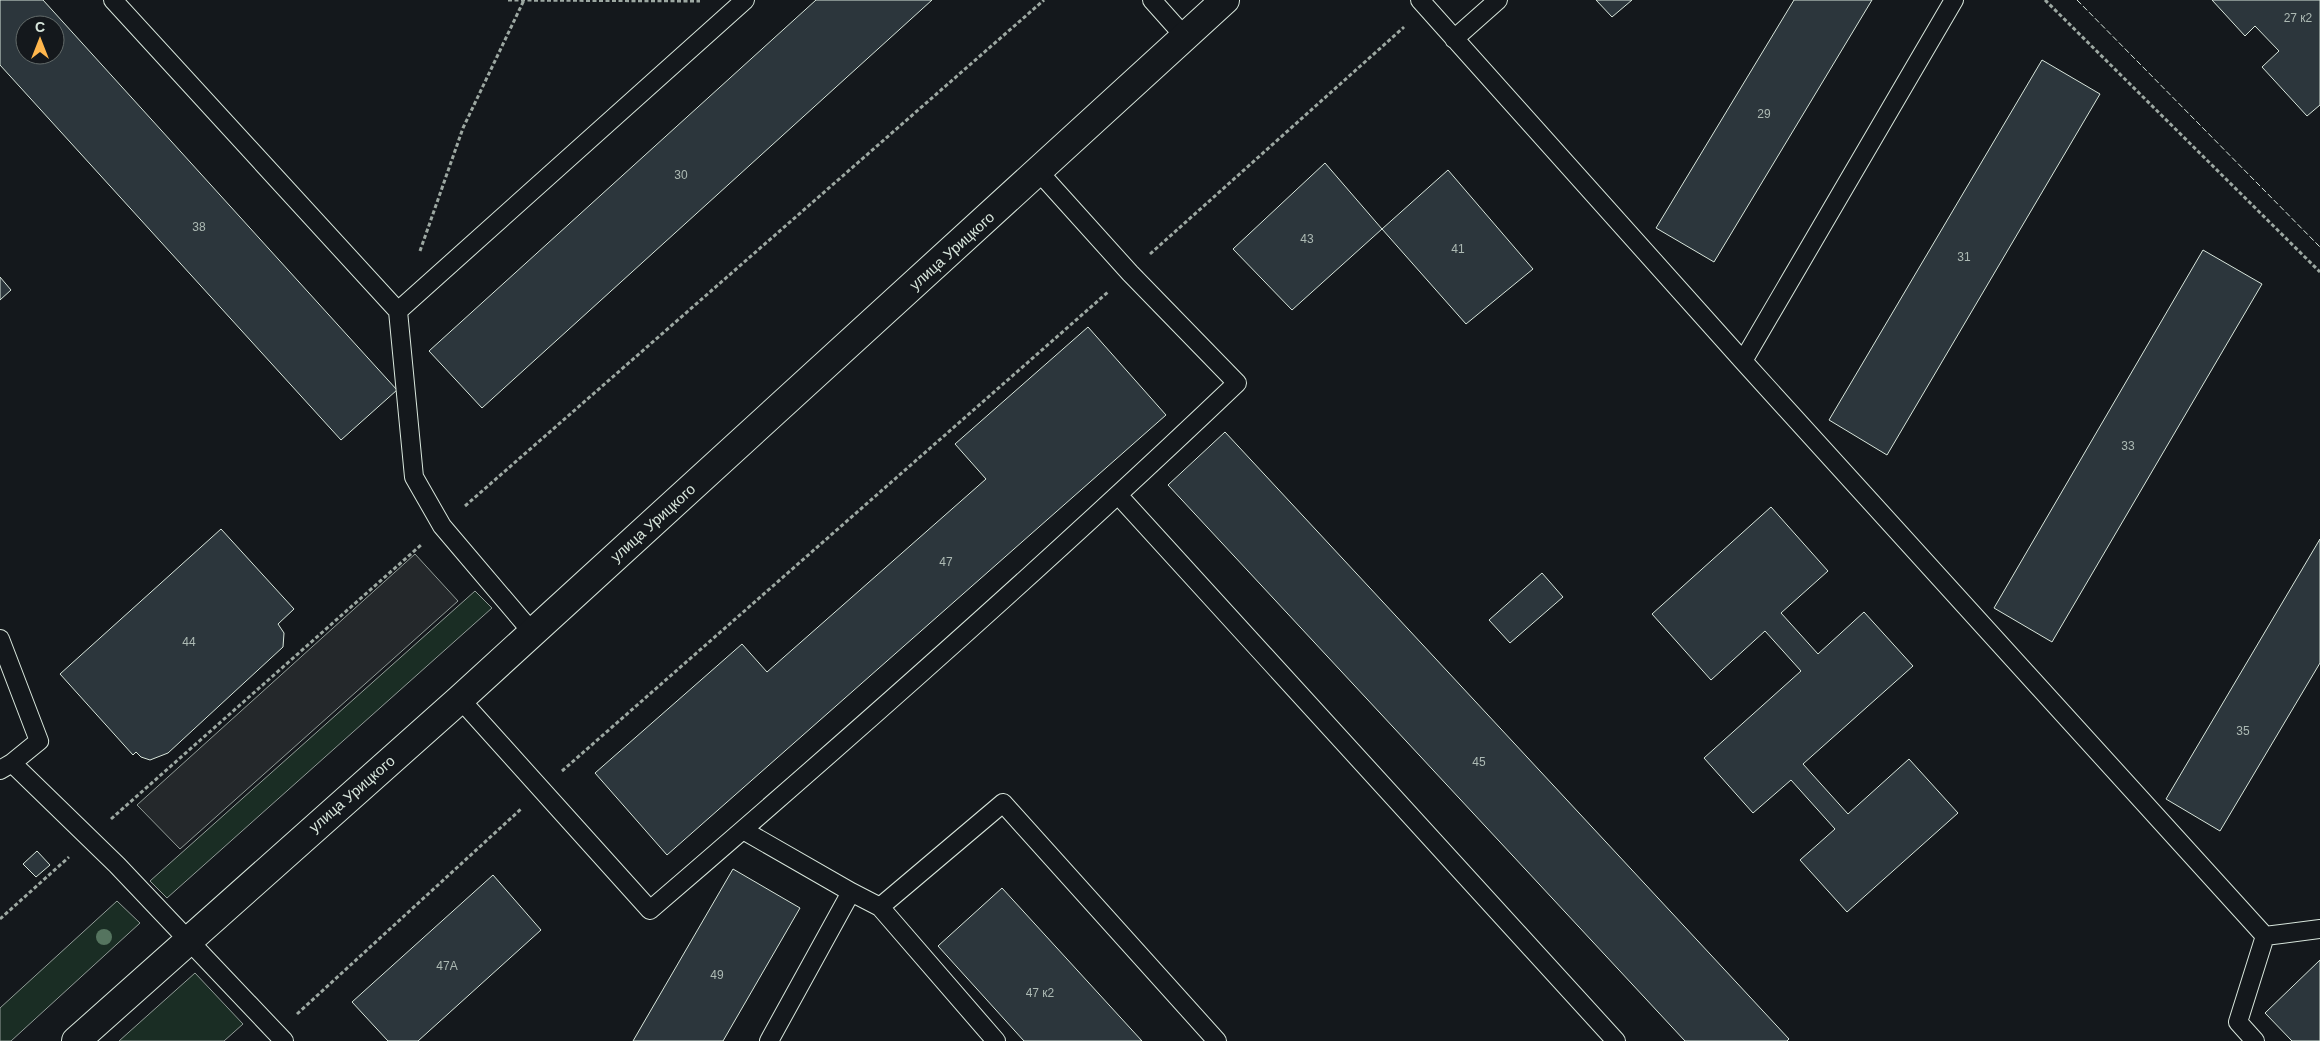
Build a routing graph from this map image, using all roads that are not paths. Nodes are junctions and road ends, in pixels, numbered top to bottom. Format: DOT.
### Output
graph roads {
  1 [pos="113,0"];
  2 [pos="744,0"];
  3 [pos="1152,0"];
  4 [pos="1225,0"];
  5 [pos="1498,0"];
  6 [pos="1954,0"];
  7 [pos="1423,4"];
  8 [pos="1185,37"];
  9 [pos="1454,39"];
  10 [pos="1039,172"];
  11 [pos="398,311"];
  12 [pos="1743,361"];
  13 [pos="1119,496"];
  14 [pos="532,632"];
  15 [pos="0,639"];
  16 [pos="460,699"];
  17 [pos="6,766"];
  18 [pos="743,830"];
  19 [pos="851,892"];
  20 [pos="880,907"];
  21 [pos="2320,930"];
  22 [pos="2265,936"];
  23 [pos="187,940"];
  24 [pos="280,1037"];
  25 [pos="76,1041"];
  26 [pos="768,1041"];
  27 [pos="996,1041"];
  28 [pos="1216,1041"];
  29 [pos="1616,1041"];
  30 [pos="2255,1041"];
  1 -- 11 [label="lane"];
  2 -- 11 [label="lane"];
  3 -- 8 [label="lane"];
  4 -- 8 [label="street, улица Урицкого"];
  5 -- 9 [label="lane"];
  6 -- 12 [label="lane"];
  7 -- 9 [label="lane"];
  8 -- 10 [label="street, улица Урицкого"];
  9 -- 12 [label="lane"];
  10 -- 13 [label="lane"];
  10 -- 14 [label="street, улица Урицкого"];
  11 -- 14 [label="lane"];
  12 -- 22 [label="lane"];
  13 -- 18 [label="lane"];
  13 -- 29 [label="lane"];
  14 -- 16 [label="street, улица Урицкого"];
  15 -- 17 [label="lane"];
  16 -- 18 [label="lane"];
  16 -- 23 [label="street, улица Урицкого"];
  17 -- 23 [label="lane"];
  18 -- 19 [label="lane"];
  19 -- 20 [label="lane"];
  19 -- 26 [label="lane"];
  20 -- 27 [label="lane"];
  20 -- 28 [label="lane"];
  21 -- 22 [label="lane"];
  22 -- 30 [label="lane"];
  23 -- 24 [label="lane"];
  23 -- 25 [label="street, улица Урицкого"];
}
